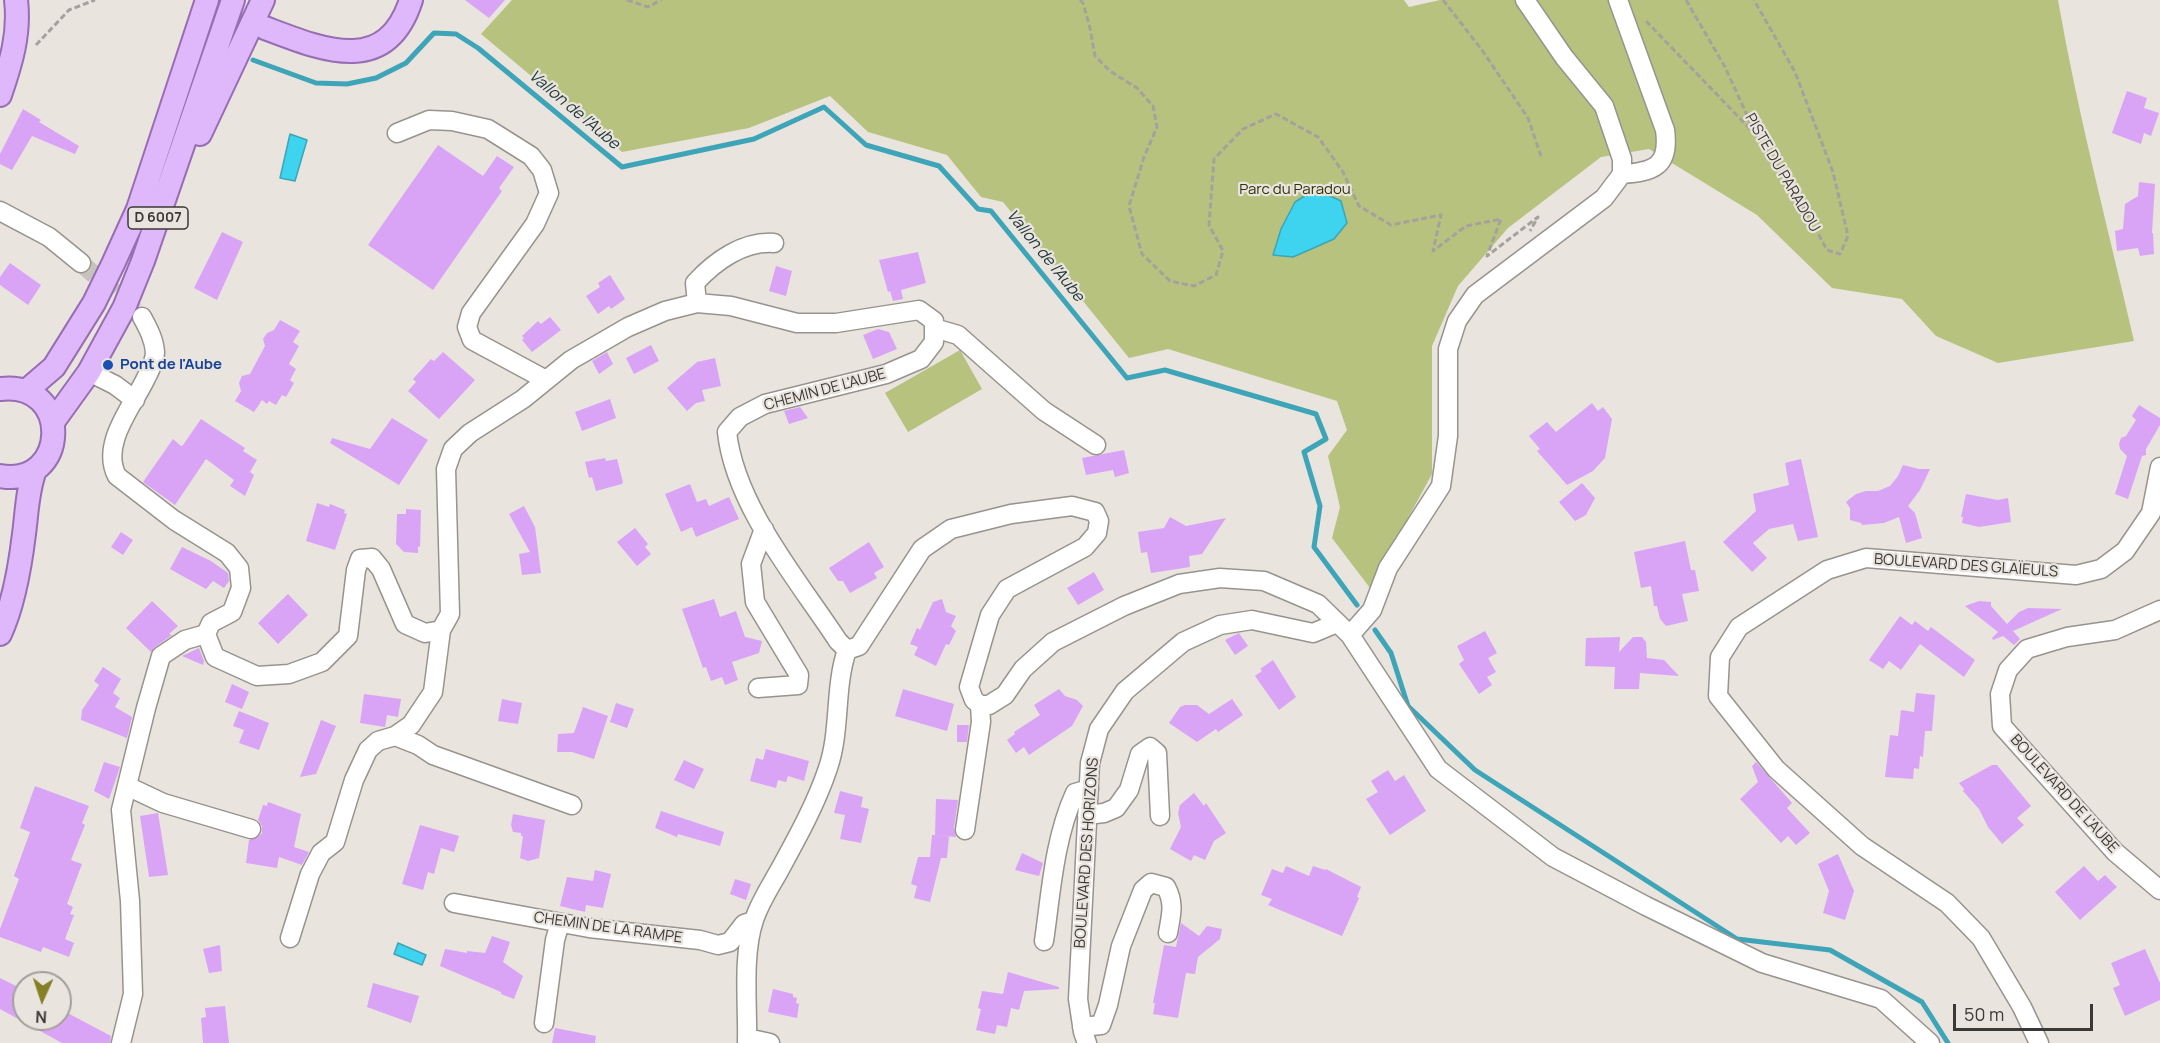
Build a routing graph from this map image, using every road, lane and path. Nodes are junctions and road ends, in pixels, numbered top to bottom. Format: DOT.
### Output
graph roads {
  1 [pos="16,0"];
  2 [pos="80,0"];
  3 [pos="95,0"];
  4 [pos="207,0"];
  5 [pos="232,0"];
  6 [pos="263,0"];
  7 [pos="411,0"];
  8 [pos="627,0"];
  9 [pos="661,0"];
  10 [pos="1080,0"];
  11 [pos="1443,0"];
  12 [pos="1526,0"];
  13 [pos="1686,0"];
  14 [pos="1754,0"];
  15 [pos="89,1"];
  16 [pos="1619,2"];
  17 [pos="265,28"];
  18 [pos="14,54"];
  19 [pos="0,95"];
  20 [pos="397,133"];
  21 [pos="1757,136"];
  22 [pos="1542,159"];
  23 [pos="1622,174"];
  24 [pos="0,211"];
  25 [pos="1525,238"];
  26 [pos="774,243"];
  27 [pos="143,261"];
  28 [pos="81,262"];
  29 [pos="697,303"];
  30 [pos="142,317"];
  31 [pos="934,328"];
  32 [pos="89,372"];
  33 [pos="546,380"];
  34 [pos="0,389"];
  35 [pos="26,391"];
  36 [pos="135,400"];
  37 [pos="53,422"];
  38 [pos="1096,445"];
  39 [pos="2160,467"];
  40 [pos="35,470"];
  41 [pos="0,476"];
  42 [pos="764,529"];
  43 [pos="2160,610"];
  44 [pos="1343,629"];
  45 [pos="441,630"];
  46 [pos="0,634"];
  47 [pos="206,634"];
  48 [pos="847,650"];
  49 [pos="758,688"];
  50 [pos="980,705"];
  51 [pos="395,736"];
  52 [pos="127,786"];
  53 [pos="1089,789"];
  54 [pos="572,805"];
  55 [pos="1087,815"];
  56 [pos="1160,816"];
  57 [pos="250,828"];
  58 [pos="965,830"];
  59 [pos="2160,890"];
  60 [pos="454,903"];
  61 [pos="753,921"];
  62 [pos="560,923"];
  63 [pos="1168,933"];
  64 [pos="290,938"];
  65 [pos="1044,942"];
  66 [pos="544,1023"];
  67 [pos="1084,1035"];
  68 [pos="747,1041"];
  69 [pos="121,1043"];
  70 [pos="770,1043"];
  71 [pos="1930,1043"];
  72 [pos="2039,1043"];
  1 -- 18 [label="main road"];
  2 -- 15 [label="path"];
  3 -- 15 [label="path"];
  4 -- 35 [label="main road, D 6007"];
  5 -- 27 [label="main road, D 6007"];
  6 -- 27 [label="main road"];
  7 -- 17 [label="main road"];
  8 -- 9 [label="path"];
  10 -- 25 [label="path"];
  11 -- 22 [label="path"];
  12 -- 23 [label="street"];
  13 -- 21 [label="path, PISTE DU PARADOU"];
  14 -- 21 [label="path, PISTE DU PARADOU"];
  15 -- 18 [label="path"];
  16 -- 21 [label="path"];
  16 -- 23 [label="street"];
  18 -- 19 [label="main road"];
  20 -- 33 [label="street"];
  23 -- 44 [label="street"];
  24 -- 28 [label="street"];
  26 -- 29 [label="street"];
  27 -- 32 [label="main road, D 6007"];
  29 -- 31 [label="street"];
  29 -- 33 [label="street"];
  30 -- 36 [label="street"];
  31 -- 38 [label="street"];
  31 -- 42 [label="street, CHEMIN DE L'AUBE"];
  32 -- 36 [label="street"];
  32 -- 37 [label="main road, D 6007"];
  33 -- 45 [label="street"];
  34 -- 35 [label="main road"];
  35 -- 37 [label="main road"];
  36 -- 47 [label="street"];
  37 -- 40 [label="main road"];
  39 -- 72 [label="street, BOULEVARD DES GLAÏEULS"];
  40 -- 41 [label="main road"];
  40 -- 46 [label="main road"];
  42 -- 48 [label="street, CHEMIN DE L'AUBE"];
  42 -- 49 [label="street"];
  43 -- 59 [label="street, BOULEVARD DE L'AUBE"];
  44 -- 50 [label="street"];
  44 -- 53 [label="street, BOULEVARD DES HORIZONS"];
  44 -- 71 [label="street"];
  45 -- 47 [label="street"];
  45 -- 51 [label="street"];
  47 -- 52 [label="street"];
  48 -- 50 [label="street"];
  48 -- 61 [label="street, CHEMIN DE LA RAMPE"];
  50 -- 58 [label="street"];
  51 -- 54 [label="street"];
  51 -- 64 [label="street"];
  52 -- 57 [label="street"];
  52 -- 69 [label="street"];
  53 -- 55 [label="street, BOULEVARD DES HORIZONS"];
  53 -- 65 [label="street"];
  55 -- 56 [label="street"];
  55 -- 67 [label="street, BOULEVARD DES HORIZONS"];
  60 -- 62 [label="street, CHEMIN DE LA RAMPE"];
  61 -- 62 [label="street, CHEMIN DE LA RAMPE"];
  61 -- 68 [label="street, CHEMIN DE LA RAMPE"];
  62 -- 66 [label="street"];
  63 -- 67 [label="street"];
  68 -- 70 [label="street"];
}
